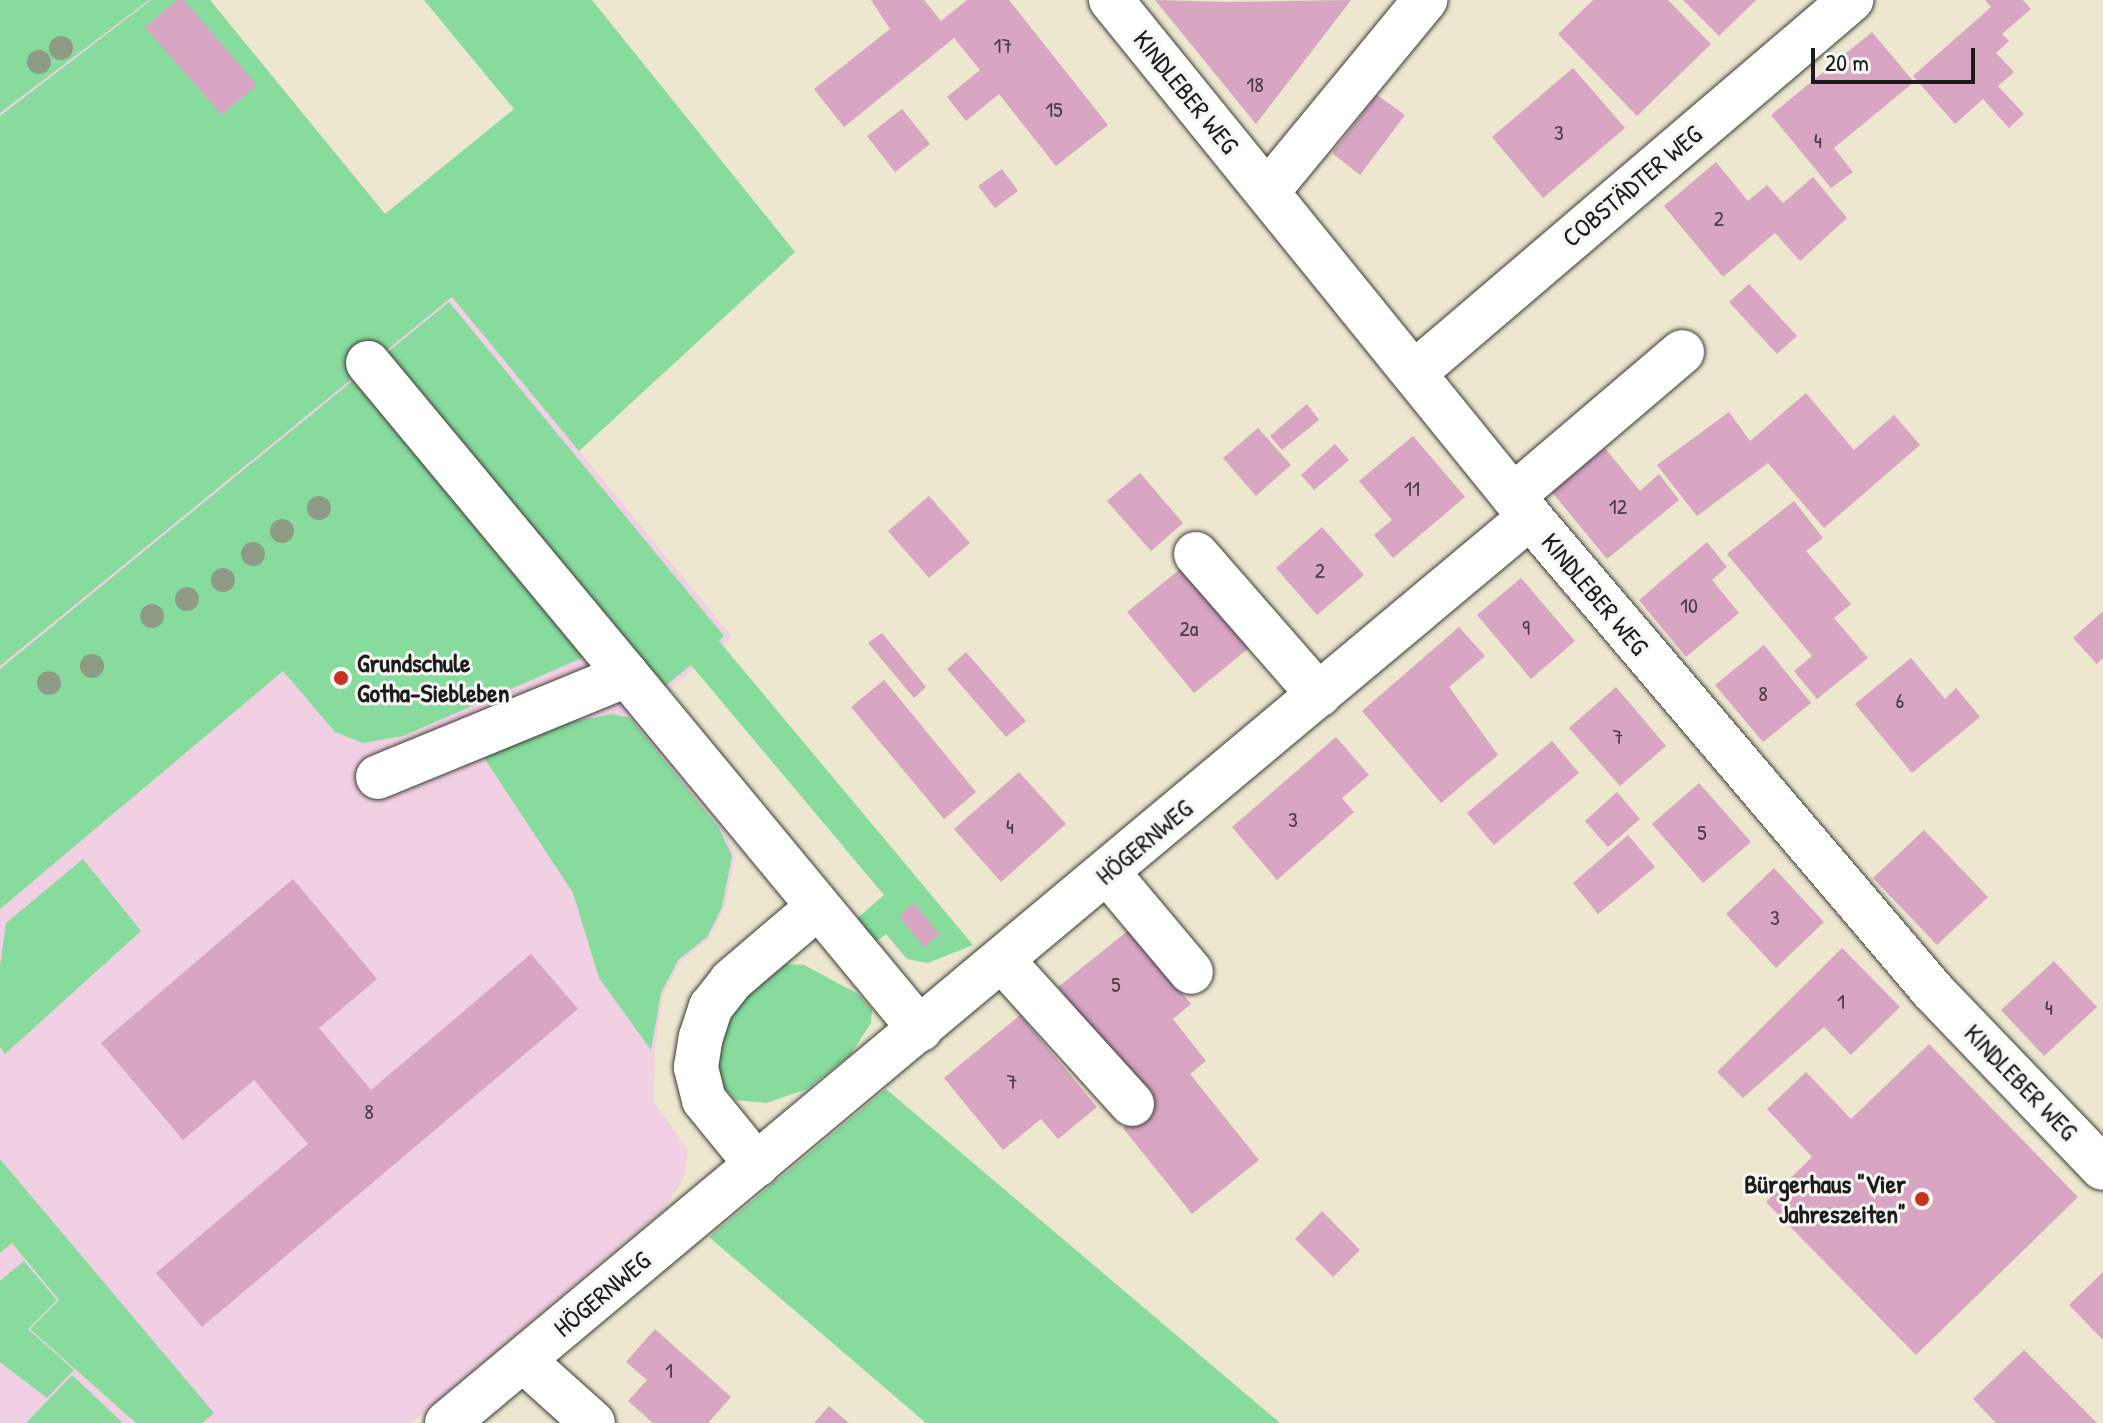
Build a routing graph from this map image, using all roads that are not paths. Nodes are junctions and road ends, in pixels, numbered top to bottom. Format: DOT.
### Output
graph roads {
  1 [pos="1111,0"];
  2 [pos="1425,0"];
  3 [pos="1851,0"];
  4 [pos="1267,192"];
  5 [pos="1682,352"];
  6 [pos="368,363"];
  7 [pos="1414,373"];
  8 [pos="1522,506"];
  9 [pos="1196,554"];
  10 [pos="627,675"];
  11 [pos="1319,695"];
  12 [pos="378,777"];
  13 [pos="1108,873"];
  14 [pos="818,907"];
  15 [pos="1002,960"];
  16 [pos="1191,972"];
  17 [pos="920,1029"];
  18 [pos="1132,1104"];
  19 [pos="757,1165"];
  20 [pos="2103,1168"];
  21 [pos="523,1360"];
  22 [pos="447,1423"];
  23 [pos="593,1423"];
  1 -- 4 [label="street, KINDLEBER WEG"];
  2 -- 4 [label="street"];
  3 -- 7 [label="street, COBSTÄDTER WEG"];
  4 -- 7 [label="street, KINDLEBER WEG"];
  5 -- 8 [label="street, HÖGERNWEG"];
  6 -- 10 [label="street"];
  7 -- 8 [label="street, KINDLEBER WEG"];
  8 -- 11 [label="street, HÖGERNWEG"];
  8 -- 20 [label="street, KINDLEBER WEG"];
  9 -- 11 [label="street"];
  10 -- 12 [label="street"];
  10 -- 14 [label="street"];
  11 -- 13 [label="street, HÖGERNWEG"];
  13 -- 15 [label="street, HÖGERNWEG"];
  13 -- 16 [label="street"];
  14 -- 17 [label="street"];
  14 -- 19 [label="street"];
  15 -- 17 [label="street, HÖGERNWEG"];
  15 -- 18 [label="street"];
  17 -- 19 [label="street, HÖGERNWEG"];
  19 -- 21 [label="street, HÖGERNWEG"];
  21 -- 22 [label="street, HÖGERNWEG"];
  21 -- 23 [label="street"];
}
